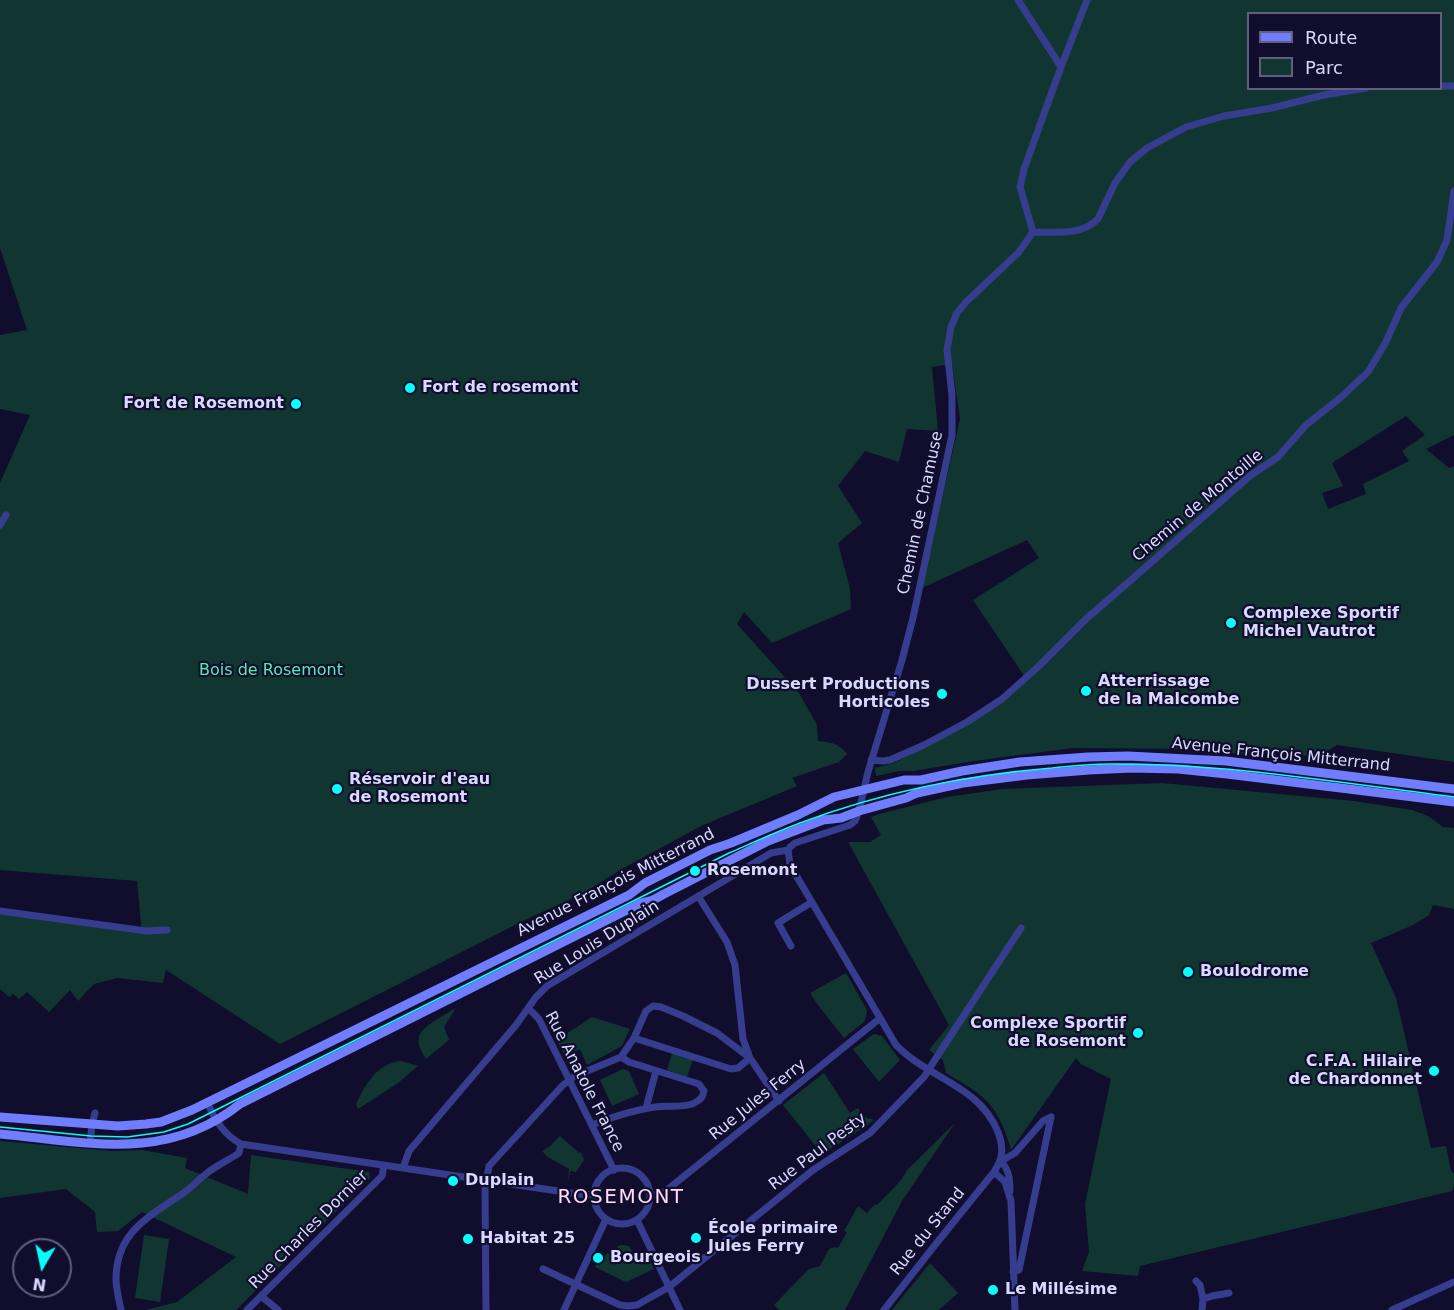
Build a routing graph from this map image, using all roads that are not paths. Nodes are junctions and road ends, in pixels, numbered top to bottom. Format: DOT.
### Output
graph roads {
  1 [pos="1018,0"];
  2 [pos="1087,0"];
  3 [pos="1061,67"];
  4 [pos="1354,90"];
  5 [pos="1454,191"];
  6 [pos="1033,232"];
  7 [pos="6,515"];
  8 [pos="0,525"];
  9 [pos="872,760"];
  10 [pos="865,789"];
  11 [pos="1454,789"];
  12 [pos="1454,802"];
  13 [pos="859,811"];
  14 [pos="788,850"];
  15 [pos="698,896"];
  16 [pos="812,902"];
  17 [pos="0,911"];
  18 [pos="1022,928"];
  19 [pos="167,930"];
  20 [pos="791,946"];
  21 [pos="528,1008"];
  22 [pos="879,1019"];
  23 [pos="634,1038"];
  24 [pos="621,1057"];
  25 [pos="750,1058"];
  26 [pos="929,1070"];
  27 [pos="656,1071"];
  28 [pos="570,1079"];
  29 [pos="779,1101"];
  30 [pos="207,1102"];
  31 [pos="646,1108"];
  32 [pos="95,1113"];
  33 [pos="0,1117"];
  34 [pos="216,1120"];
  35 [pos="92,1125"];
  36 [pos="592,1125"];
  37 [pos="0,1134"];
  38 [pos="90,1143"];
  39 [pos="241,1144"];
  40 [pos="1001,1161"];
  41 [pos="384,1165"];
  42 [pos="403,1168"];
  43 [pos="614,1170"];
  44 [pos="994,1172"];
  45 [pos="486,1180"];
  46 [pos="594,1194"];
  47 [pos="650,1195"];
  48 [pos="1011,1201"];
  49 [pos="606,1219"];
  50 [pos="637,1220"];
  51 [pos="543,1269"];
  52 [pos="1013,1272"];
  53 [pos="1196,1281"];
  54 [pos="1454,1282"];
  55 [pos="576,1285"];
  56 [pos="669,1287"];
  57 [pos="1229,1293"];
  58 [pos="261,1296"];
  59 [pos="1203,1299"];
  60 [pos="121,1310"];
  61 [pos="247,1310"];
  62 [pos="278,1310"];
  63 [pos="486,1310"];
  64 [pos="564,1310"];
  65 [pos="680,1310"];
  66 [pos="884,1310"];
  67 [pos="1015,1310"];
  68 [pos="1202,1310"];
  69 [pos="1392,1310"];
  1 -- 3 [label="street"];
  2 -- 3 [label="street"];
  3 -- 6 [label="street"];
  4 -- 6 [label="street"];
  5 -- 9 [label="street, Chemin de Montoille"];
  6 -- 9 [label="street, Chemin de Chamuse"];
  7 -- 8 [label="street"];
  9 -- 10 [label="street, Chemin de Chamuse"];
  10 -- 11 [label="main road, Avenue François Mitterrand"];
  10 -- 13 [label="street, Chemin de Chamuse"];
  10 -- 30 [label="main road, Avenue François Mitterrand"];
  12 -- 13 [label="main road, Avenue François Mitterrand"];
  13 -- 14 [label="street, Rue Louis Duplain"];
  13 -- 34 [label="main road, Avenue François Mitterrand"];
  14 -- 15 [label="street, Rue Louis Duplain"];
  14 -- 16 [label="street"];
  15 -- 21 [label="street, Rue Louis Duplain"];
  15 -- 25 [label="street"];
  16 -- 20 [label="street"];
  16 -- 22 [label="street"];
  17 -- 19 [label="street"];
  18 -- 26 [label="street, Rue Paul Pesty"];
  21 -- 28 [label="street, Rue Anatole France"];
  21 -- 42 [label="street, Rue Louis Duplain"];
  22 -- 26 [label="street"];
  22 -- 29 [label="street, Rue Jules Ferry"];
  23 -- 24 [label="street"];
  23 -- 25 [label="street"];
  23 -- 25 [label="street"];
  24 -- 27 [label="street"];
  24 -- 28 [label="street"];
  25 -- 29 [label="street"];
  26 -- 40 [label="street"];
  26 -- 56 [label="street, Rue Paul Pesty"];
  27 -- 31 [label="street"];
  27 -- 31 [label="street"];
  28 -- 36 [label="street, Rue Anatole France"];
  28 -- 45 [label="street"];
  29 -- 47 [label="street, Rue Jules Ferry"];
  30 -- 34 [label="street"];
  30 -- 35 [label="main road, Avenue François Mitterrand"];
  31 -- 36 [label="street"];
  32 -- 35 [label="street"];
  33 -- 35 [label="main road, Avenue François Mitterrand"];
  34 -- 38 [label="main road, Avenue François Mitterrand"];
  34 -- 39 [label="street"];
  35 -- 38 [label="street"];
  36 -- 43 [label="street, Rue Anatole France"];
  37 -- 38 [label="main road, Avenue François Mitterrand"];
  39 -- 41 [label="street"];
  39 -- 60 [label="street"];
  40 -- 44 [label="street, Rue du Stand"];
  40 -- 48 [label="street"];
  40 -- 52 [label="street, Rue du Stand"];
  41 -- 42 [label="street"];
  41 -- 58 [label="street, Rue Charles Dornier"];
  42 -- 45 [label="street"];
  43 -- 46 [label="street"];
  43 -- 47 [label="street"];
  44 -- 48 [label="street"];
  44 -- 66 [label="street, Rue du Stand"];
  45 -- 46 [label="street"];
  45 -- 63 [label="street"];
  46 -- 49 [label="street"];
  47 -- 50 [label="street"];
  48 -- 52 [label="street"];
  49 -- 50 [label="street"];
  49 -- 55 [label="street"];
  50 -- 56 [label="street"];
  51 -- 55 [label="street, Rue Paul Pesty"];
  52 -- 67 [label="street"];
  53 -- 59 [label="street"];
  54 -- 69 [label="street"];
  55 -- 56 [label="street, Rue Paul Pesty"];
  55 -- 64 [label="street"];
  56 -- 65 [label="street"];
  57 -- 59 [label="street"];
  58 -- 61 [label="street, Rue Charles Dornier"];
  58 -- 62 [label="street"];
  59 -- 68 [label="street"];
}
